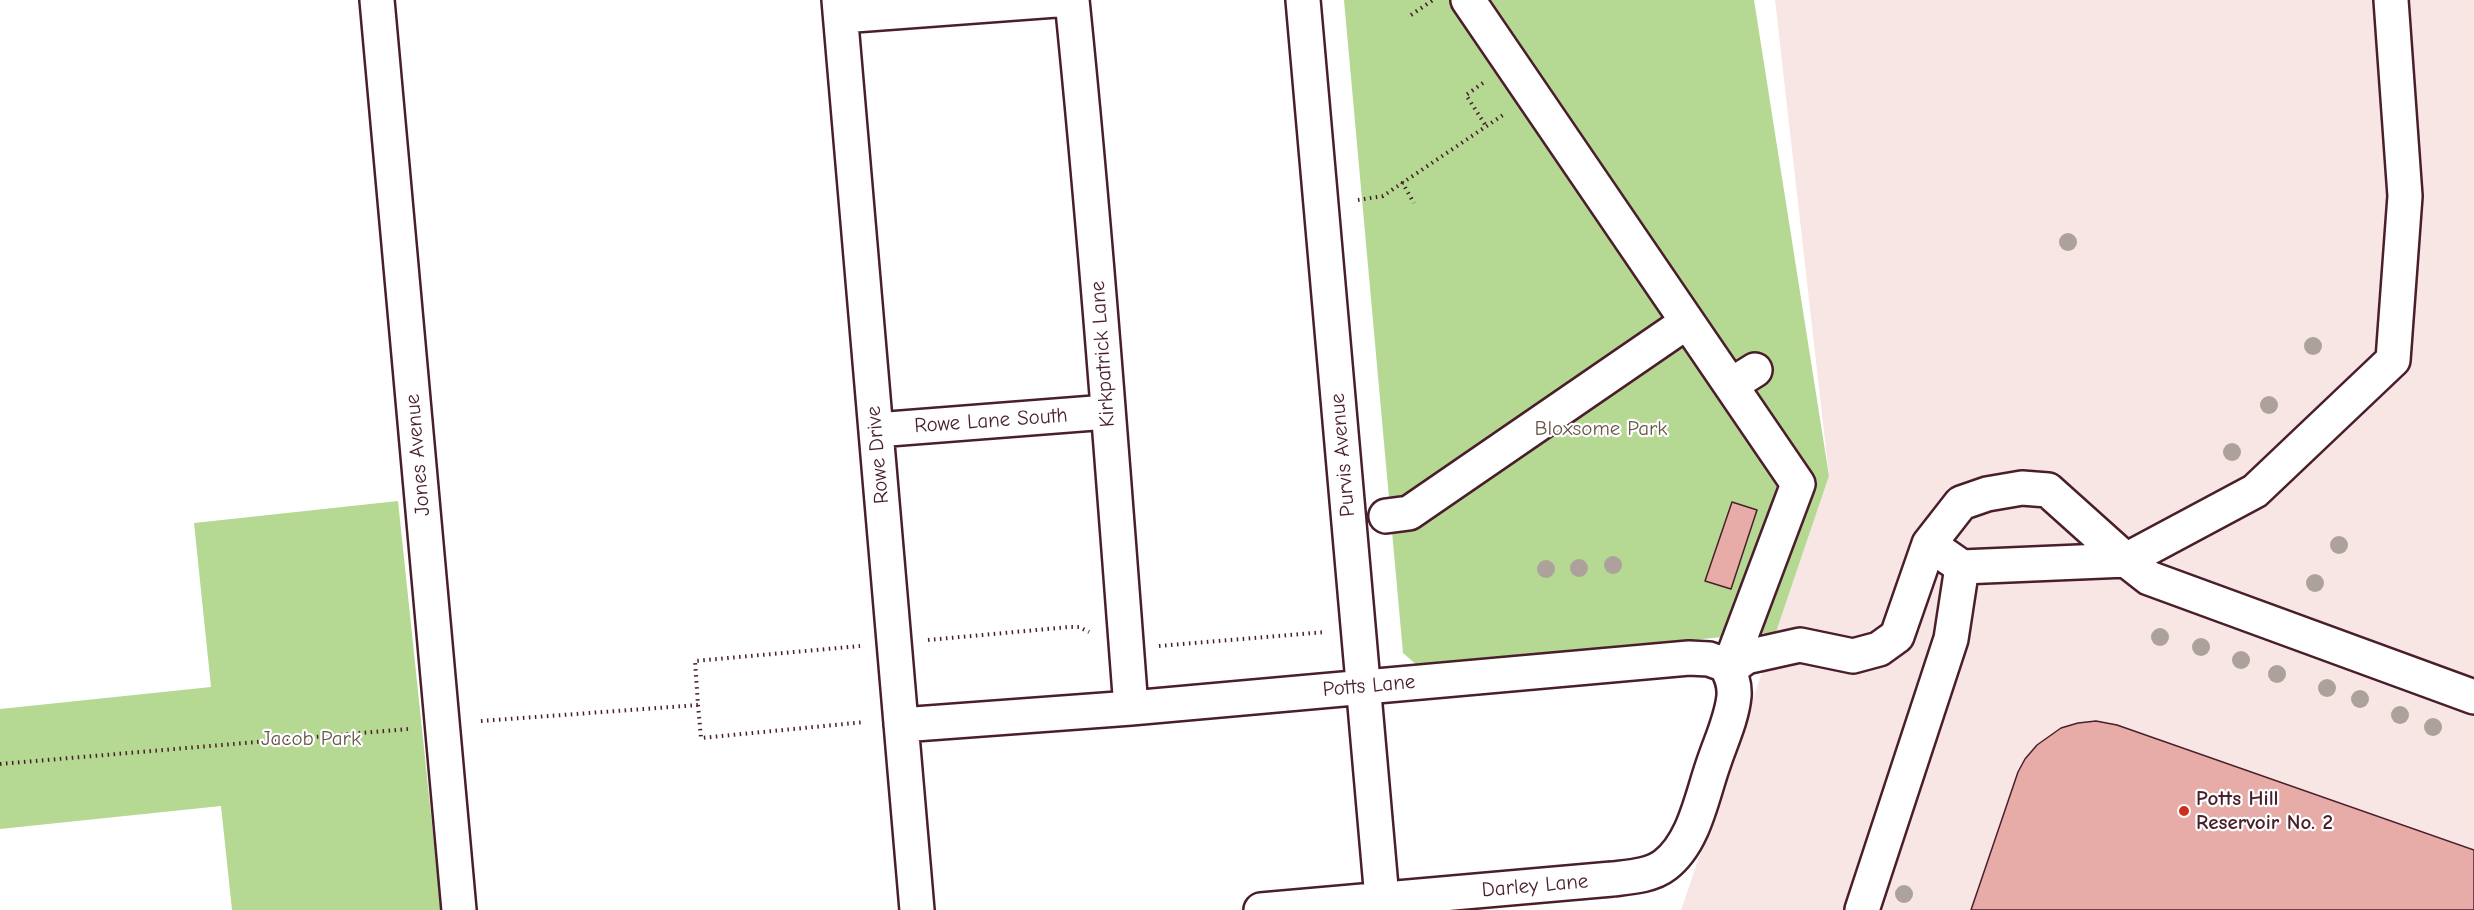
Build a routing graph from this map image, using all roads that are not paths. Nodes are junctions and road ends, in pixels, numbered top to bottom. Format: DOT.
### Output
graph roads {
  1 [pos="377,0"];
  2 [pos="1056,0"];
  3 [pos="1072,0"];
  4 [pos="1303,0"];
  5 [pos="1468,0"];
  6 [pos="2391,0"];
  7 [pos="840,8"];
  8 [pos="1687,322"];
  9 [pos="1107,412"];
  10 [pos="876,430"];
  11 [pos="1386,516"];
  12 [pos="1929,544"];
  13 [pos="2126,560"];
  14 [pos="1962,567"];
  15 [pos="1728,670"];
  16 [pos="1363,686"];
  17 [pos="2474,697"];
  18 [pos="1131,708"];
  19 [pos="901,725"];
  20 [pos="1382,905"];
  21 [pos="459,910"];
  22 [pos="917,910"];
  23 [pos="1261,910"];
  24 [pos="1862,910"];
  1 -- 21 [label="street, Jones Avenue"];
  2 -- 7 [label="street"];
  3 -- 9 [label="street, Kirkpatrick Lane"];
  4 -- 16 [label="street, Purvis Avenue"];
  5 -- 8 [label="street"];
  6 -- 13 [label="street"];
  7 -- 10 [label="street, Rowe Drive"];
  8 -- 11 [label="street"];
  8 -- 15 [label="street"];
  9 -- 10 [label="street, Rowe Lane South"];
  9 -- 18 [label="street, Kirkpatrick Lane"];
  10 -- 19 [label="street, Rowe Drive"];
  12 -- 13 [label="street"];
  12 -- 14 [label="street"];
  12 -- 15 [label="street"];
  13 -- 14 [label="street"];
  13 -- 17 [label="street"];
  14 -- 24 [label="street"];
  15 -- 16 [label="street, Potts Lane"];
  15 -- 20 [label="street, Darley Lane"];
  16 -- 18 [label="street, Potts Lane"];
  16 -- 20 [label="street, Purvis Avenue"];
  18 -- 19 [label="street, Potts Lane"];
  19 -- 22 [label="street, Rowe Drive"];
  20 -- 23 [label="street, Darley Lane"];
}
